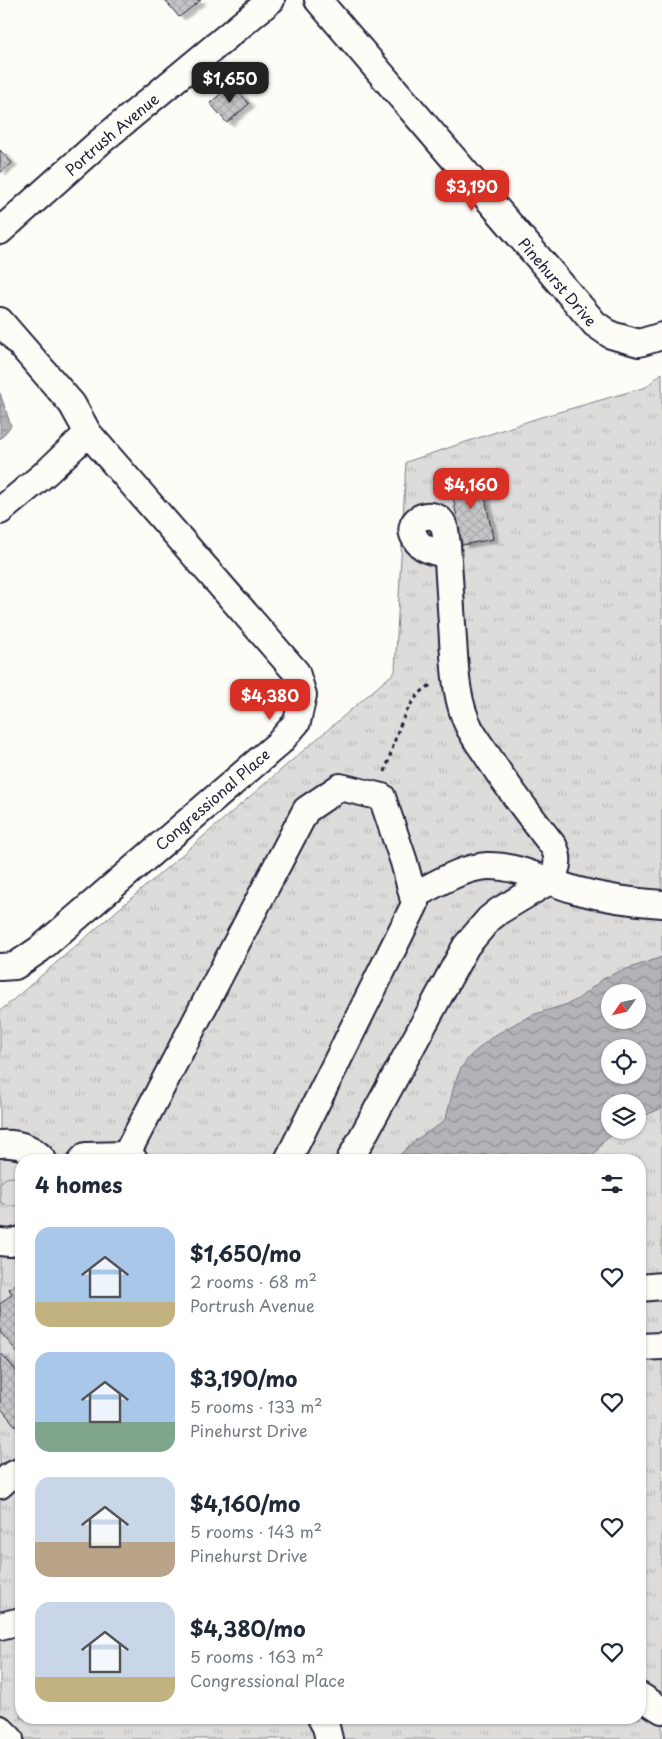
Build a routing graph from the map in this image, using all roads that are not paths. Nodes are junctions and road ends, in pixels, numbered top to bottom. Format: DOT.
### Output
graph roads {
  1 [pos="271,0"];
  2 [pos="318,0"];
  3 [pos="0,231"];
  4 [pos="0,321"];
  5 [pos="662,336"];
  6 [pos="88,432"];
  7 [pos="0,512"];
  8 [pos="448,554"];
  9 [pos="549,881"];
  10 [pos="413,896"];
  11 [pos="662,904"];
  12 [pos="0,967"];
  13 [pos="0,1144"];
  14 [pos="36,1154"];
  15 [pos="132,1154"];
  16 [pos="291,1154"];
  17 [pos="353,1154"];
  18 [pos="0,1242"];
  19 [pos="15,1242"];
  20 [pos="662,1286"];
  21 [pos="646,1287"];
  22 [pos="646,1346"];
  23 [pos="662,1346"];
  24 [pos="15,1474"];
  25 [pos="0,1485"];
  26 [pos="15,1622"];
  27 [pos="0,1626"];
  28 [pos="646,1700"];
  29 [pos="662,1710"];
  30 [pos="324,1724"];
  31 [pos="0,1729"];
  32 [pos="10,1739"];
  33 [pos="329,1739"];
  1 -- 3 [label="street, Portrush Avenue"];
  2 -- 5 [label="street, Pinehurst Drive"];
  4 -- 6 [label="street, Congressional Place"];
  6 -- 7 [label="street"];
  6 -- 12 [label="street, Congressional Place"];
  8 -- 9 [label="street"];
  9 -- 10 [label="street"];
  9 -- 11 [label="street"];
  9 -- 17 [label="street"];
  10 -- 15 [label="street"];
  10 -- 16 [label="street"];
  13 -- 14 [label="street"];
  18 -- 19 [label="street"];
  20 -- 21 [label="street"];
  22 -- 23 [label="street"];
  24 -- 25 [label="street"];
  26 -- 27 [label="street"];
  28 -- 29 [label="street"];
  30 -- 33 [label="street"];
  31 -- 32 [label="street"];
}
